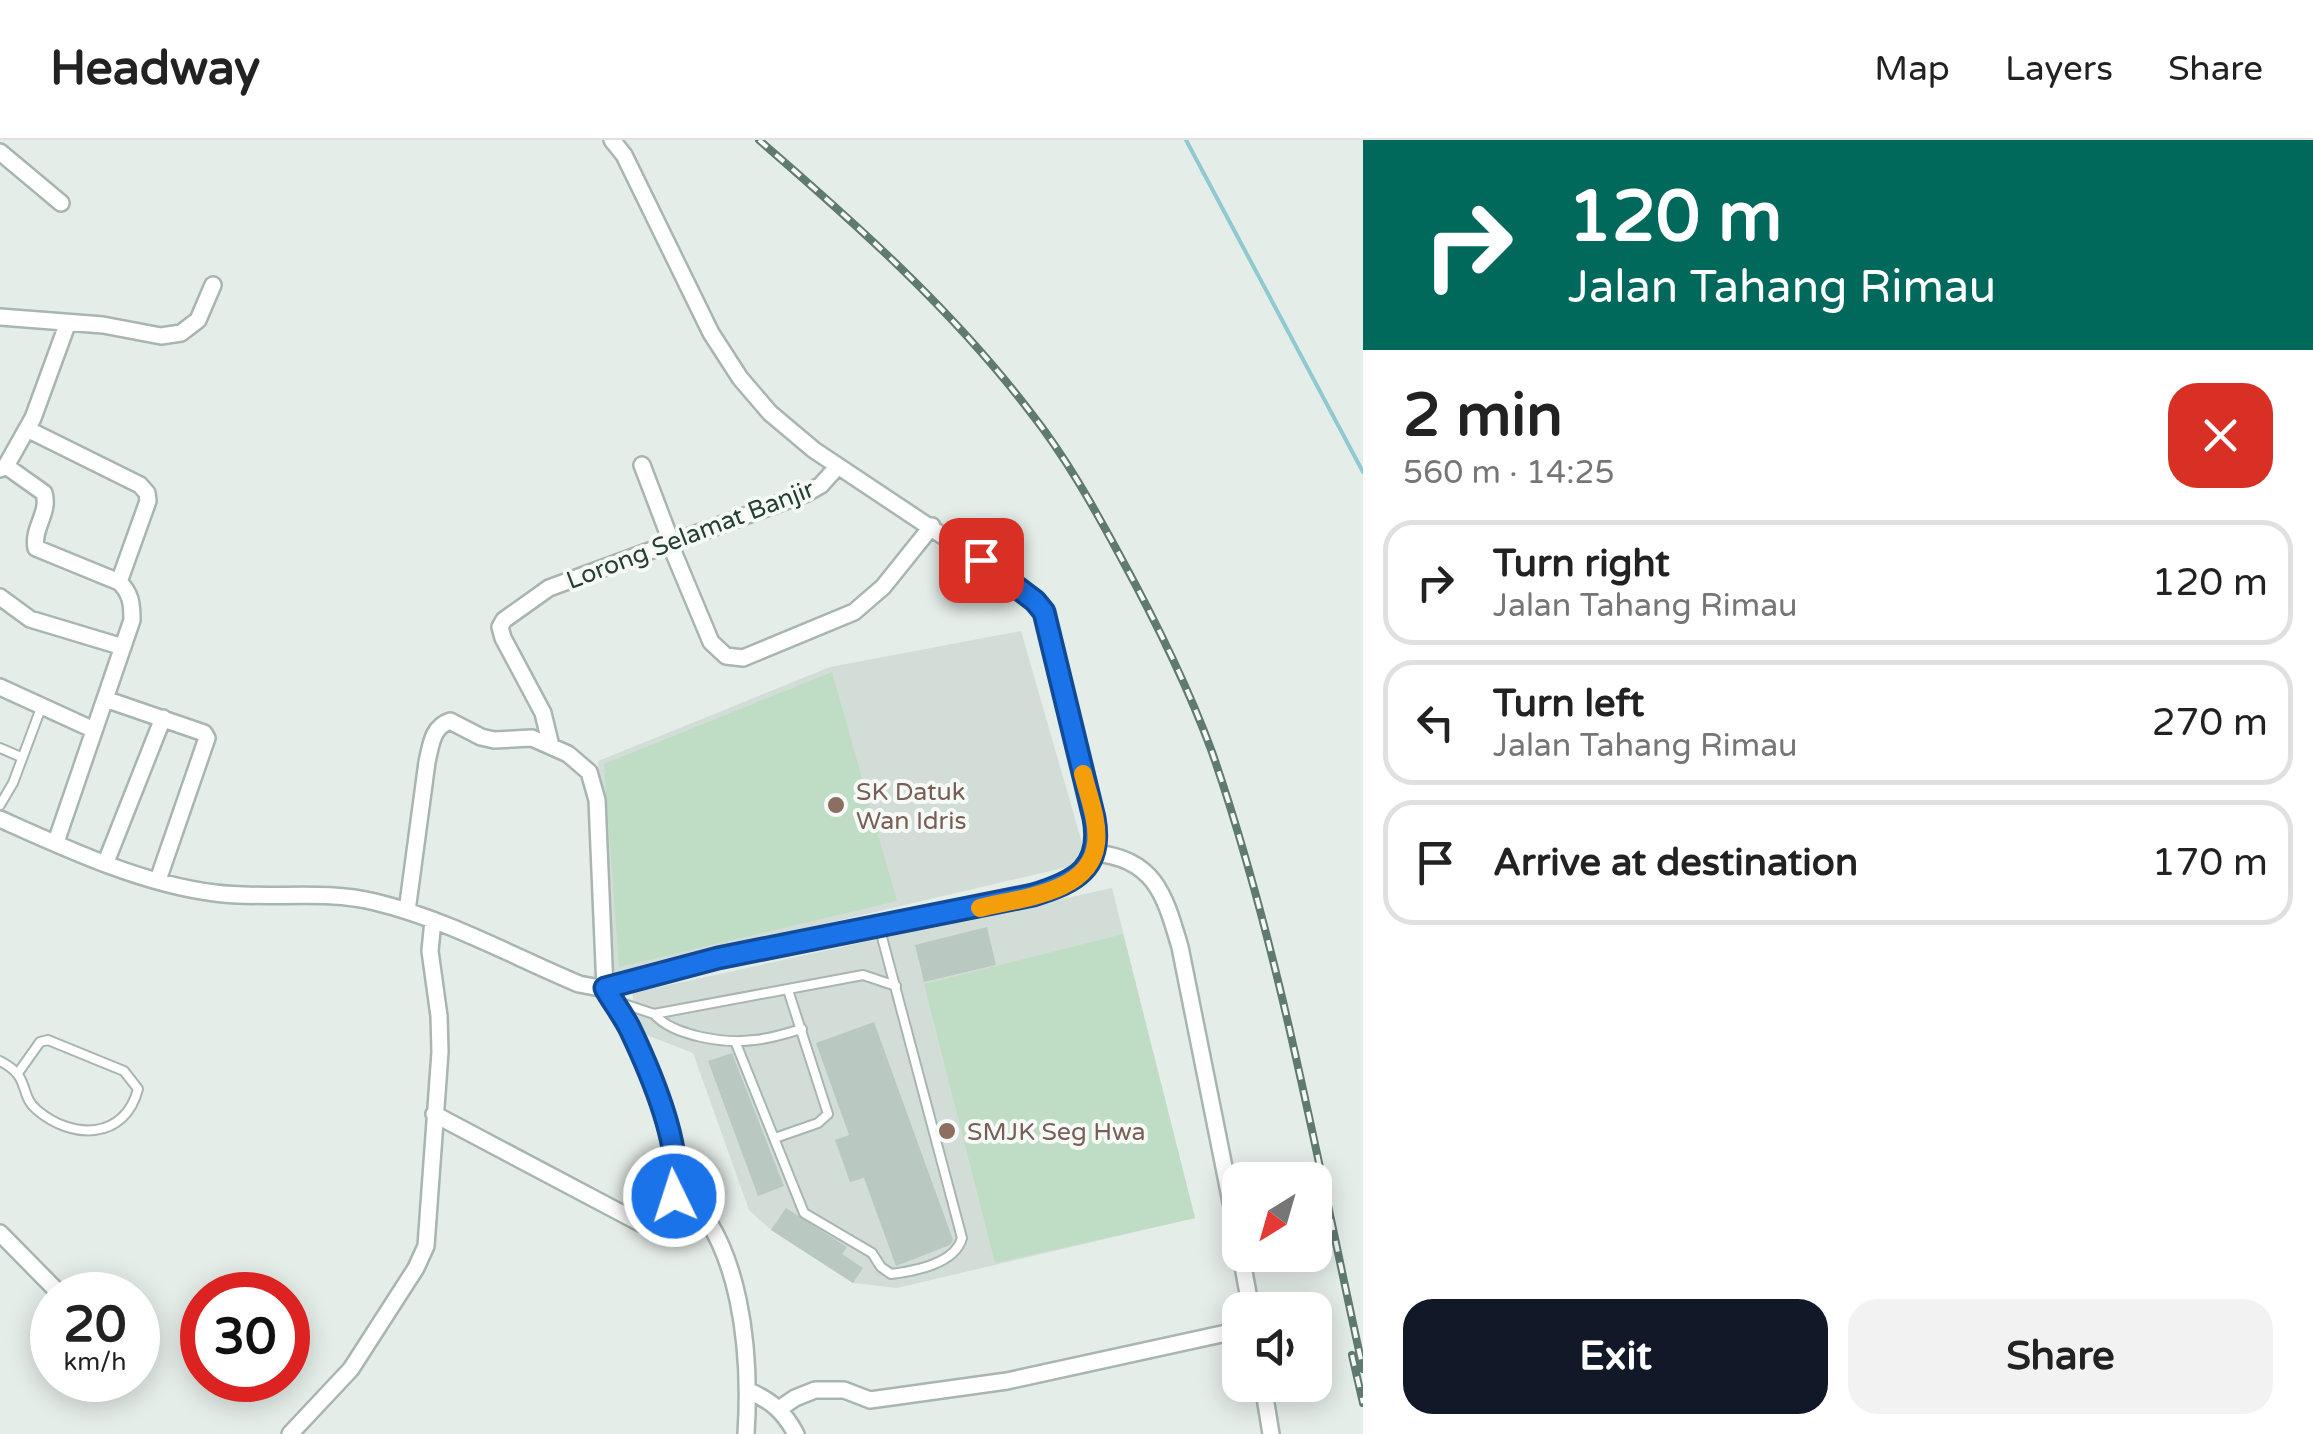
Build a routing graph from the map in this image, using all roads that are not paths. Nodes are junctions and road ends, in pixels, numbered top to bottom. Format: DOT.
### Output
graph roads {
  1 [pos="612,140"];
  2 [pos="0,152"];
  3 [pos="61,203"];
  4 [pos="213,285"];
  5 [pos="0,317"];
  6 [pos="67,325"];
  7 [pos="27,430"];
  8 [pos="642,465"];
  9 [pos="838,466"];
  10 [pos="3,467"];
  11 [pos="932,526"];
  12 [pos="671,544"];
  13 [pos="118,582"];
  14 [pos="0,597"];
  15 [pos="123,648"];
  16 [pos="0,687"];
  17 [pos="105,699"];
  18 [pos="41,707"];
  19 [pos="163,718"];
  20 [pos="94,730"];
  21 [pos="551,746"];
  22 [pos="0,748"];
  23 [pos="21,757"];
  24 [pos="0,804"];
  25 [pos="0,819"];
  26 [pos="56,842"];
  27 [pos="1094,853"];
  28 [pos="106,862"];
  29 [pos="158,880"];
  30 [pos="407,911"];
  31 [pos="433,920"];
  32 [pos="879,926"];
  33 [pos="896,986"];
  34 [pos="788,990"];
  35 [pos="608,994"];
  36 [pos="654,1014"];
  37 [pos="802,1030"];
  38 [pos="734,1041"];
  39 [pos="0,1062"];
  40 [pos="18,1073"];
  41 [pos="434,1114"];
  42 [pos="774,1138"];
  43 [pos="1223,1162"];
  44 [pos="676,1185"];
  45 [pos="0,1234"];
  46 [pos="38,1272"];
  47 [pos="1222,1334"];
  48 [pos="749,1391"];
  49 [pos="1266,1402"];
  50 [pos="780,1409"];
  51 [pos="290,1434"];
  52 [pos="746,1434"];
  53 [pos="796,1434"];
  54 [pos="1272,1434"];
  1 -- 9 [label="street"];
  2 -- 3 [label="street"];
  4 -- 6 [label="street"];
  5 -- 6 [label="street"];
  6 -- 7 [label="street"];
  7 -- 10 [label="street"];
  7 -- 13 [label="street"];
  8 -- 12 [label="street"];
  9 -- 11 [label="street"];
  9 -- 12 [label="street, Lorong Selamat Banjir"];
  10 -- 13 [label="street"];
  11 -- 12 [label="street"];
  11 -- 27 [label="street"];
  12 -- 21 [label="street, Lorong Selamat Banjir"];
  13 -- 15 [label="street"];
  14 -- 15 [label="street"];
  15 -- 17 [label="street"];
  16 -- 18 [label="street"];
  17 -- 19 [label="street"];
  17 -- 20 [label="street"];
  18 -- 20 [label="street"];
  18 -- 23 [label="lane"];
  19 -- 28 [label="street"];
  19 -- 29 [label="street"];
  20 -- 26 [label="street"];
  21 -- 30 [label="street"];
  21 -- 35 [label="street"];
  22 -- 23 [label="lane"];
  23 -- 24 [label="lane"];
  25 -- 26 [label="street"];
  26 -- 28 [label="street"];
  27 -- 32 [label="street"];
  27 -- 43 [label="street"];
  28 -- 29 [label="street"];
  29 -- 30 [label="street"];
  30 -- 31 [label="street"];
  31 -- 35 [label="street"];
  31 -- 41 [label="street"];
  32 -- 33 [label="lane"];
  32 -- 35 [label="street"];
  33 -- 34 [label="lane"];
  33 -- 42 [label="lane"];
  34 -- 36 [label="lane"];
  34 -- 37 [label="lane"];
  35 -- 36 [label="lane"];
  35 -- 44 [label="street"];
  36 -- 38 [label="lane"];
  37 -- 38 [label="lane"];
  37 -- 42 [label="lane"];
  38 -- 42 [label="lane"];
  39 -- 40 [label="lane"];
  40 -- 40 [label="lane"];
  41 -- 44 [label="street"];
  41 -- 51 [label="street"];
  44 -- 48 [label="street"];
  45 -- 46 [label="street"];
  47 -- 50 [label="street"];
  48 -- 50 [label="street"];
  48 -- 52 [label="street"];
  49 -- 54 [label="street"];
  50 -- 53 [label="street"];
}
